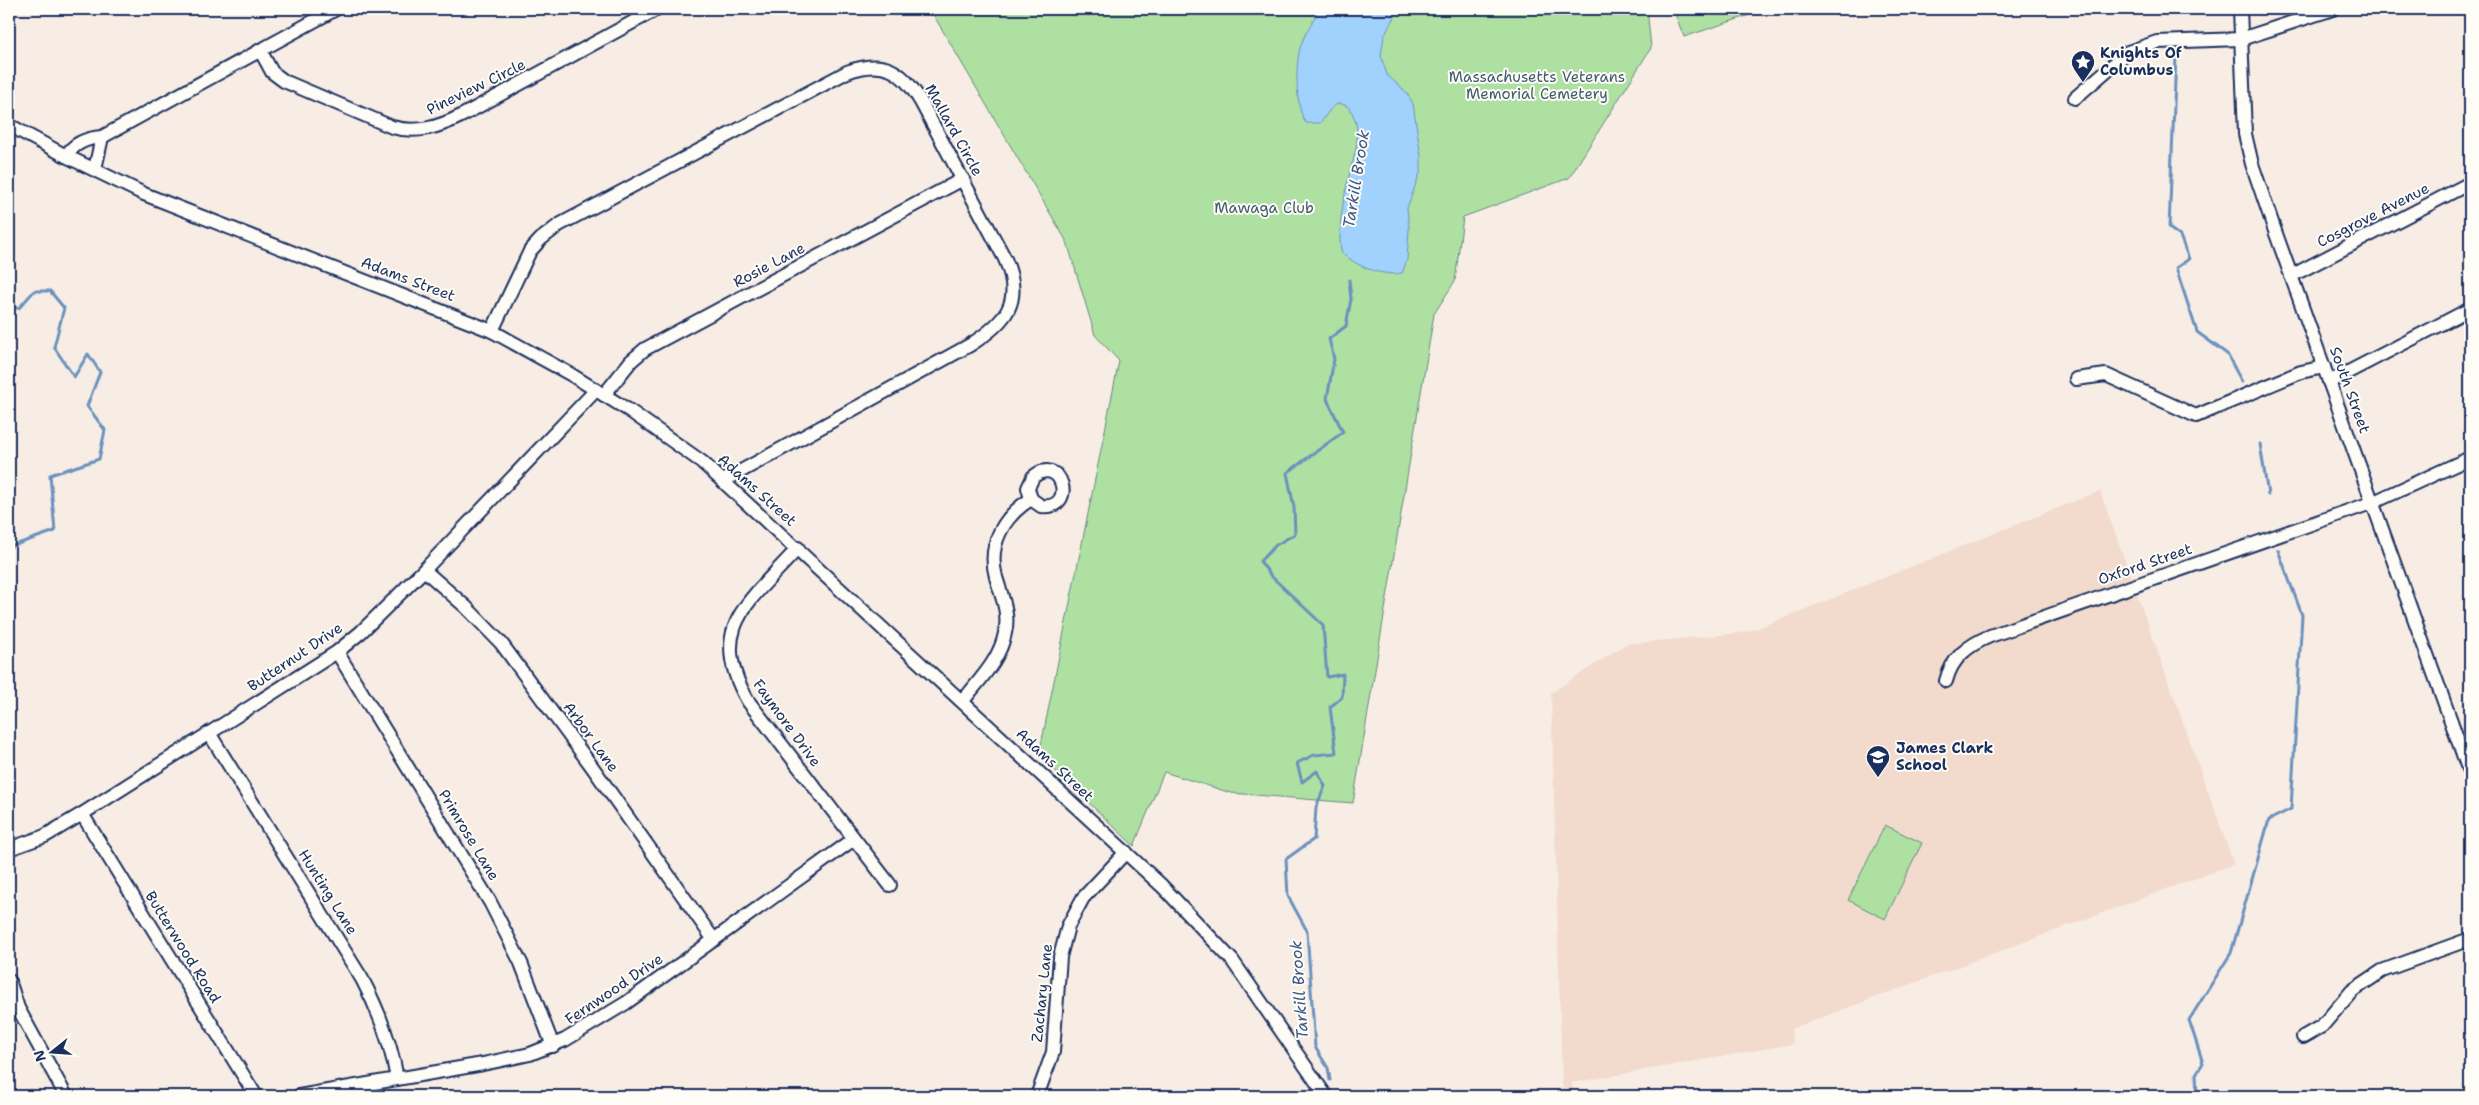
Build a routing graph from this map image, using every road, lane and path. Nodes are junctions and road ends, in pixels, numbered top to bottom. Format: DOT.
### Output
graph roads {
  1 [pos="336,9"];
  2 [pos="657,9"];
  3 [pos="2240,9"];
  4 [pos="2333,9"];
  5 [pos="2241,39"];
  6 [pos="260,50"];
  7 [pos="2075,98"];
  8 [pos="9,125"];
  9 [pos="102,137"];
  10 [pos="66,156"];
  11 [pos="95,169"];
  12 [pos="962,180"];
  13 [pos="2470,183"];
  14 [pos="2291,276"];
  15 [pos="2470,309"];
  16 [pos="492,330"];
  17 [pos="2324,368"];
  18 [pos="2076,379"];
  19 [pos="2329,382"];
  20 [pos="600,393"];
  21 [pos="2470,458"];
  22 [pos="723,480"];
  23 [pos="1031,498"];
  24 [pos="2374,502"];
  25 [pos="798,548"];
  26 [pos="424,570"];
  27 [pos="337,652"];
  28 [pos="1946,681"];
  29 [pos="963,701"];
  30 [pos="209,733"];
  31 [pos="2470,774"];
  32 [pos="82,814"];
  33 [pos="854,839"];
  34 [pos="9,849"];
  35 [pos="1126,852"];
  36 [pos="890,885"];
  37 [pos="2470,939"];
  38 [pos="714,940"];
  39 [pos="9,980"];
  40 [pos="2303,1036"];
  41 [pos="553,1046"];
  42 [pos="397,1079"];
  43 [pos="66,1096"];
  44 [pos="256,1096"];
  45 [pos="298,1096"];
  46 [pos="1037,1096"];
  47 [pos="1326,1096"];
  1 -- 6 [label="street"];
  2 -- 6 [label="street, Pineview Circle"];
  3 -- 5 [label="street, South Street"];
  4 -- 5 [label="street"];
  5 -- 7 [label="street"];
  5 -- 14 [label="street, South Street"];
  6 -- 9 [label="street"];
  8 -- 10 [label="street, Adams Street"];
  9 -- 10 [label="street"];
  9 -- 11 [label="street"];
  10 -- 11 [label="street, Adams Street"];
  11 -- 16 [label="street, Adams Street"];
  12 -- 16 [label="street, Mallard Circle"];
  12 -- 20 [label="street, Rosie Lane"];
  12 -- 22 [label="street, Mallard Circle"];
  13 -- 14 [label="street, Cosgrove Avenue"];
  14 -- 17 [label="street, South Street"];
  15 -- 19 [label="street"];
  16 -- 20 [label="street, Adams Street"];
  17 -- 18 [label="street"];
  17 -- 19 [label="street, South Street"];
  19 -- 24 [label="street, South Street"];
  20 -- 22 [label="street, Adams Street"];
  20 -- 26 [label="street, Butternut Drive"];
  21 -- 24 [label="street, Oxford Street"];
  22 -- 25 [label="street, Adams Street"];
  23 -- 29 [label="street"];
  24 -- 28 [label="street, Oxford Street"];
  24 -- 31 [label="street, South Street"];
  25 -- 29 [label="street, Adams Street"];
  25 -- 33 [label="street, Faymore Drive"];
  26 -- 27 [label="street, Butternut Drive"];
  26 -- 38 [label="street, Arbor Lane"];
  27 -- 30 [label="street, Butternut Drive"];
  27 -- 41 [label="street, Primrose Lane"];
  29 -- 35 [label="street, Adams Street"];
  30 -- 32 [label="street, Butternut Drive"];
  30 -- 42 [label="street, Hunting Lane"];
  32 -- 34 [label="street, Butternut Drive"];
  32 -- 44 [label="street, Butterwood Road"];
  33 -- 36 [label="street, Faymore Drive"];
  33 -- 38 [label="street, Fernwood Drive"];
  35 -- 46 [label="street, Zachary Lane"];
  35 -- 47 [label="street, Adams Street"];
  37 -- 40 [label="street"];
  38 -- 41 [label="street, Fernwood Drive"];
  39 -- 43 [label="street"];
  41 -- 42 [label="street, Fernwood Drive"];
  42 -- 45 [label="street, Fernwood Drive"];
}
